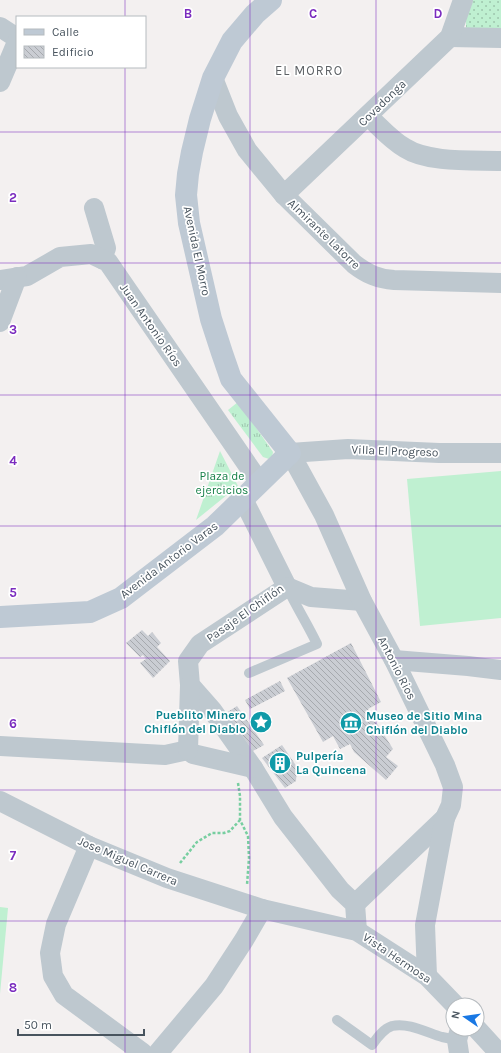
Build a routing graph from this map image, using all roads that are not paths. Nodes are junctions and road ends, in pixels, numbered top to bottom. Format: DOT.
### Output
graph roads {
  1 [pos="271,0"];
  2 [pos="464,0"];
  3 [pos="0,27"];
  4 [pos="16,37"];
  5 [pos="450,37"];
  6 [pos="501,38"];
  7 [pos="16,44"];
  8 [pos="213,78"];
  9 [pos="0,82"];
  10 [pos="368,116"];
  11 [pos="501,161"];
  12 [pos="284,195"];
  13 [pos="94,208"];
  14 [pos="102,259"];
  15 [pos="9,278"];
  16 [pos="501,283"];
  17 [pos="0,322"];
  18 [pos="290,453"];
  19 [pos="501,453"];
  20 [pos="260,483"];
  21 [pos="243,499"];
  22 [pos="287,587"];
  23 [pos="362,601"];
  24 [pos="0,616"];
  25 [pos="394,660"];
  26 [pos="501,670"];
  27 [pos="249,673"];
  28 [pos="190,684"];
  29 [pos="0,746"];
  30 [pos="188,750"];
  31 [pos="254,768"];
  32 [pos="0,801"];
  33 [pos="445,818"];
  34 [pos="89,846"];
  35 [pos="355,904"];
  36 [pos="256,908"];
  37 [pos="357,931"];
  38 [pos="427,976"];
  39 [pos="447,997"];
  40 [pos="337,1020"];
  41 [pos="485,1037"];
  42 [pos="459,1041"];
  43 [pos="143,1053"];
  44 [pos="158,1053"];
  45 [pos="499,1053"];
  1 -- 8 [label="street, Avenida El Morro"];
  2 -- 5 [label="street, Covadonga"];
  3 -- 4 [label="street"];
  5 -- 6 [label="street"];
  5 -- 10 [label="street, Covadonga"];
  7 -- 9 [label="street"];
  8 -- 12 [label="street, Almirante Latorre"];
  8 -- 18 [label="street, Avenida El Morro"];
  10 -- 11 [label="street"];
  10 -- 12 [label="street, Covadonga"];
  12 -- 16 [label="street, Almirante Latorre"];
  13 -- 14 [label="street"];
  14 -- 15 [label="street"];
  14 -- 20 [label="street, Juan Antonio Ríos"];
  15 -- 17 [label="street"];
  18 -- 19 [label="street, Villa El Progreso"];
  18 -- 20 [label="street, Avenida Antorio Varas"];
  18 -- 23 [label="street, Antonio Rios"];
  20 -- 21 [label="street, Avenida Antorio Varas"];
  21 -- 22 [label="street, Pasaje El Chiflón"];
  21 -- 24 [label="street, Avenida Antorio Varas"];
  22 -- 23 [label="street"];
  22 -- 27 [label="lane"];
  22 -- 28 [label="street, Pasaje El Chiflón"];
  23 -- 25 [label="street, Antonio Rios"];
  25 -- 26 [label="street"];
  25 -- 33 [label="street, Antonio Rios"];
  28 -- 30 [label="street, Pasaje El Chiflón"];
  28 -- 31 [label="street"];
  29 -- 30 [label="street"];
  30 -- 31 [label="street"];
  31 -- 35 [label="street"];
  32 -- 34 [label="street, Jose Miguel Carrera"];
  33 -- 35 [label="street, Antonio Rios"];
  33 -- 38 [label="street"];
  34 -- 36 [label="street, Jose Miguel Carrera"];
  34 -- 43 [label="street"];
  35 -- 37 [label="street"];
  36 -- 37 [label="street, Vista Hermosa"];
  36 -- 44 [label="street"];
  37 -- 38 [label="street, Vista Hermosa"];
  38 -- 39 [label="street, Vista Hermosa"];
  40 -- 42 [label="lane"];
  41 -- 45 [label="street"];
}
